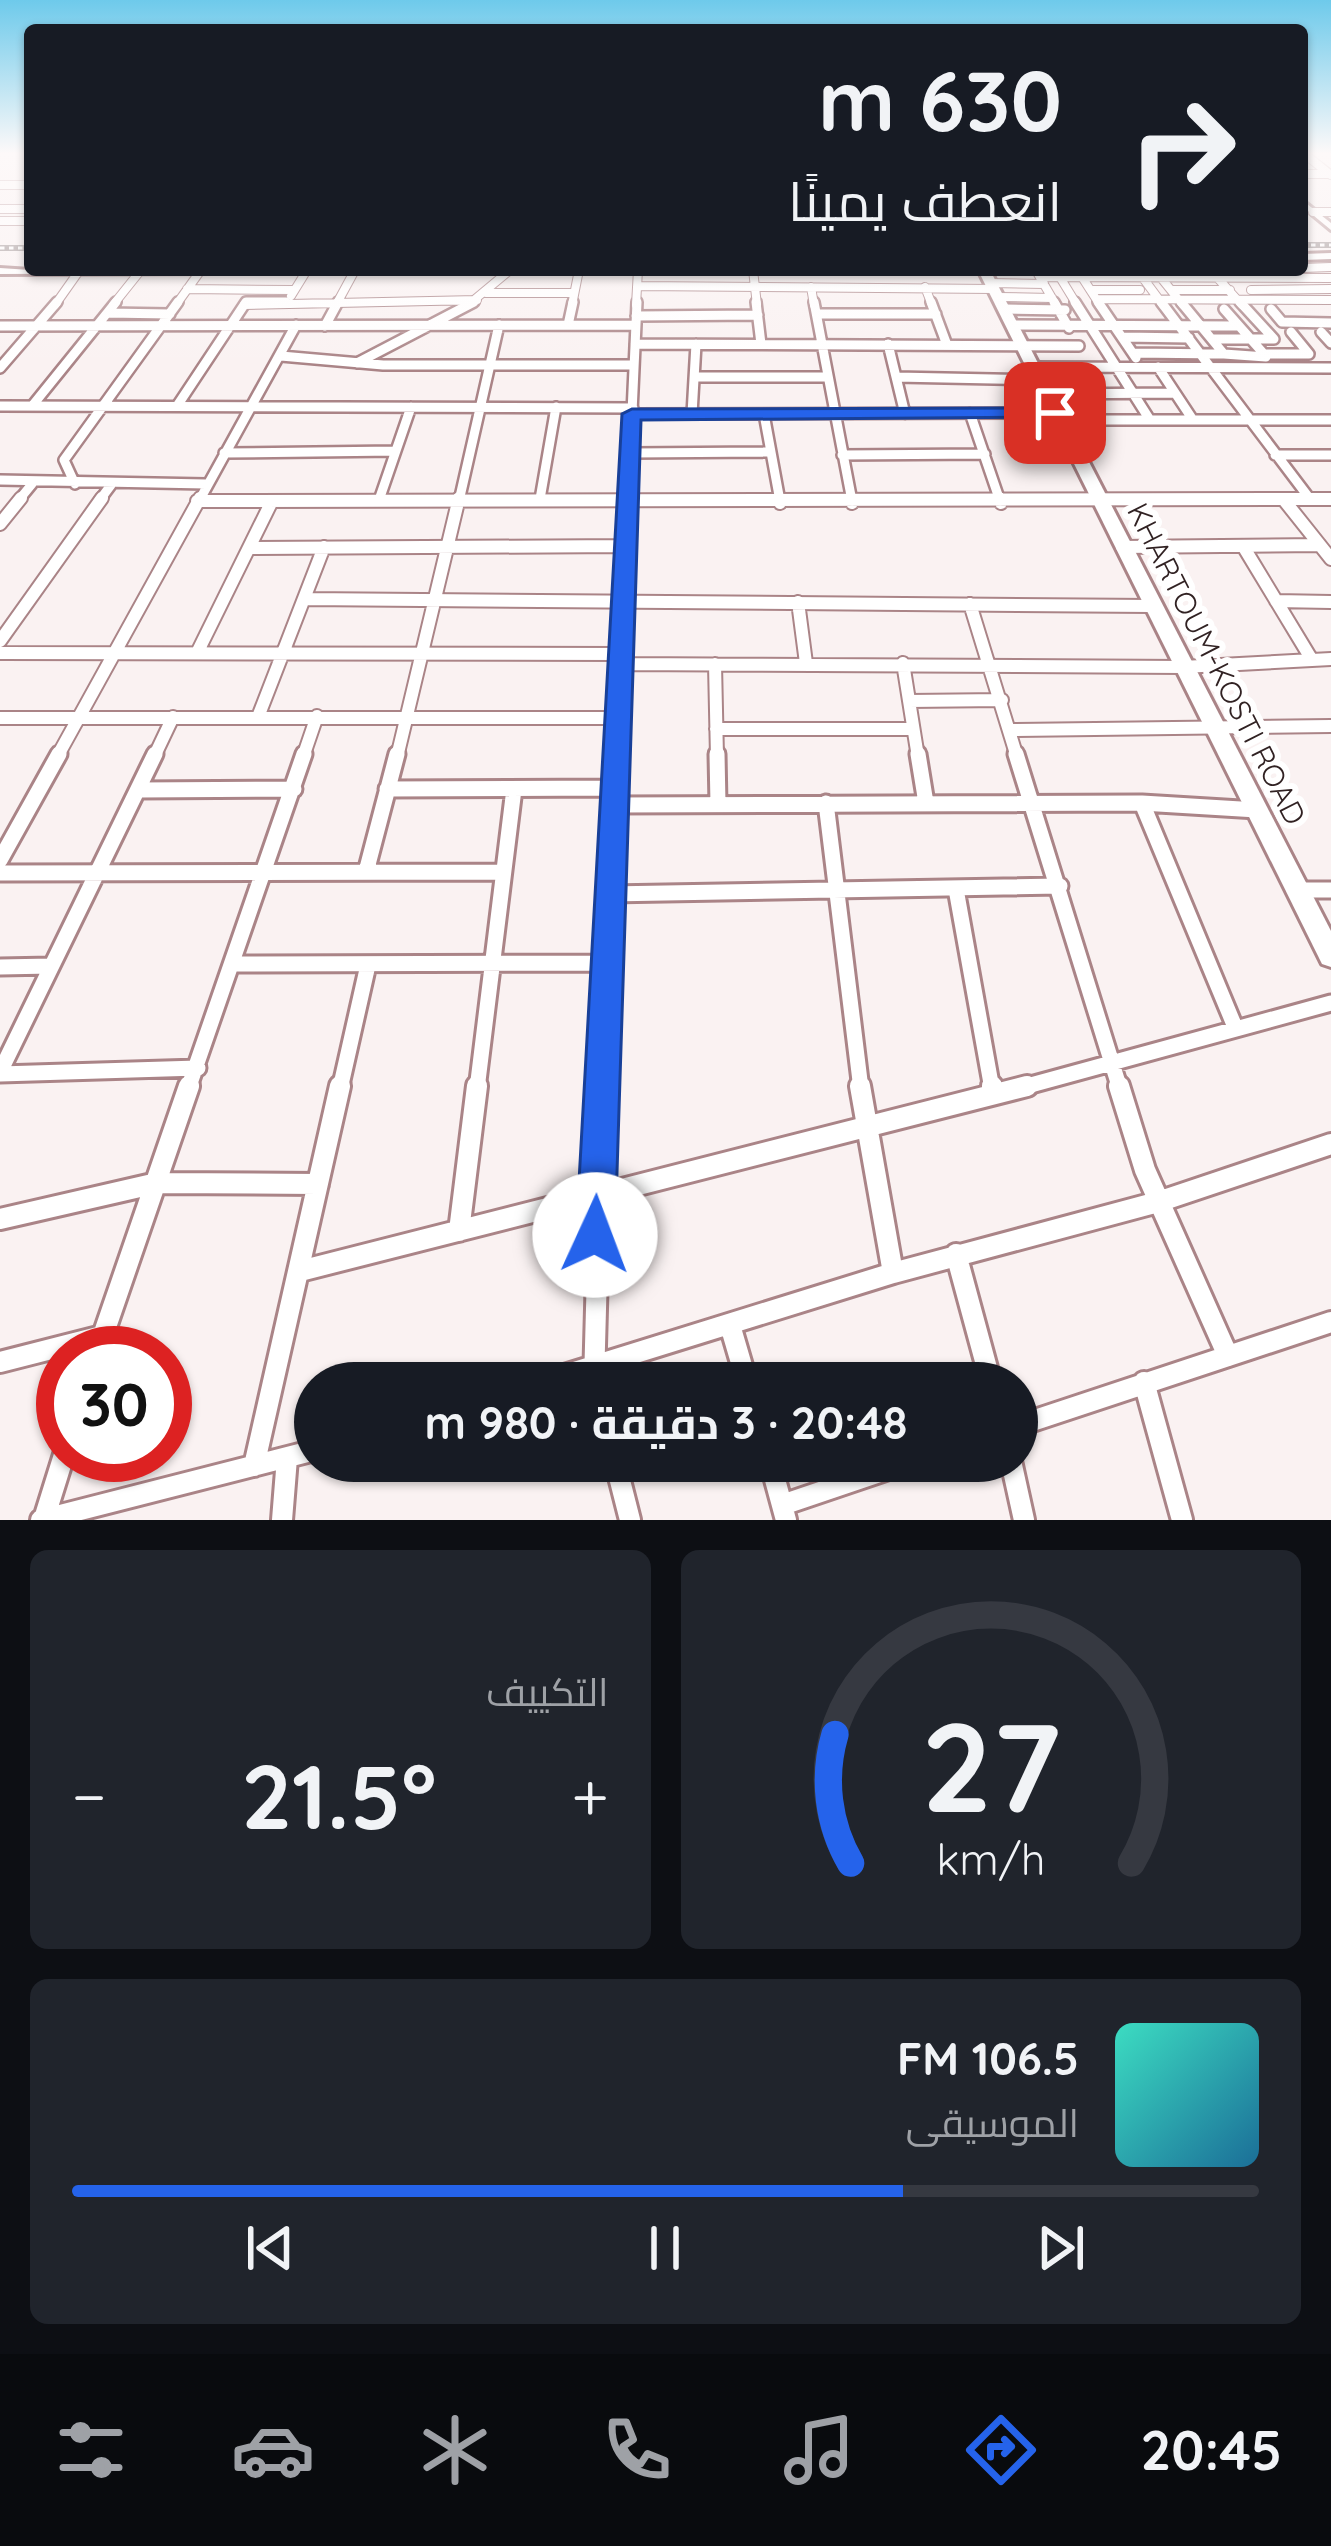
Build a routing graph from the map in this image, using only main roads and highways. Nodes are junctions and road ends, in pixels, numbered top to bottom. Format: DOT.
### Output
graph roads {
  1 [pos="997,295"];
  2 [pos="1331,956"];
  1 -- 2 [label="highway, KHARTOUM-KOSTI ROAD"];
}
